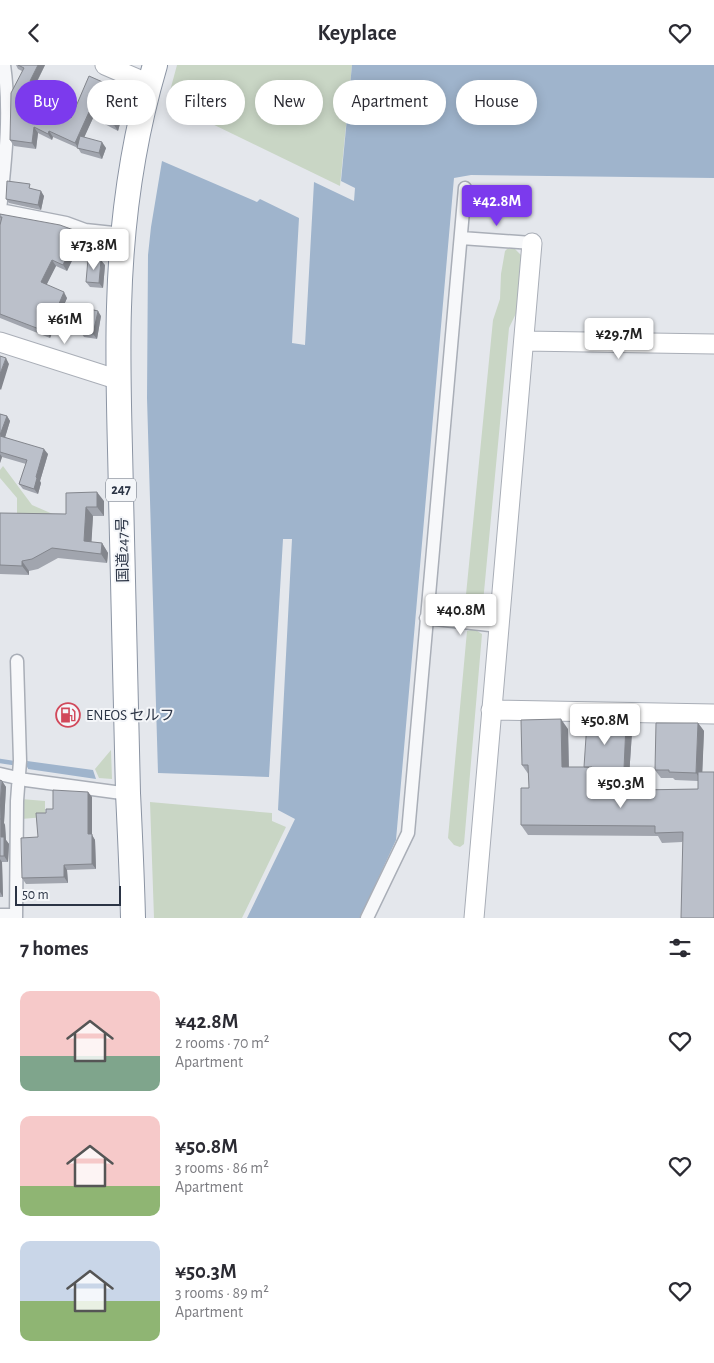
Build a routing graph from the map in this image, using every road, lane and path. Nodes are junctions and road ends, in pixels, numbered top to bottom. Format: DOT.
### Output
graph roads {
  1 [pos="4,65"];
  2 [pos="105,65"];
  3 [pos="152,75"];
  4 [pos="465,188"];
  5 [pos="0,210"];
  6 [pos="123,234"];
  7 [pos="460,238"];
  8 [pos="532,243"];
  9 [pos="524,341"];
  10 [pos="0,342"];
  11 [pos="714,344"];
  12 [pos="119,381"];
  13 [pos="426,618"];
  14 [pos="499,626"];
  15 [pos="17,661"];
  16 [pos="491,710"];
  17 [pos="714,714"];
  18 [pos="19,772"];
  19 [pos="0,774"];
  20 [pos="128,794"];
  21 [pos="0,915"];
  22 [pos="16,916"];
  23 [pos="133,918"];
  24 [pos="367,918"];
  25 [pos="474,918"];
  1 -- 5 [label="street"];
  2 -- 3 [label="street"];
  3 -- 6 [label="highway, 国道247号 / 247"];
  4 -- 7 [label="street"];
  5 -- 6 [label="street"];
  6 -- 12 [label="highway, 国道247号 / 247"];
  7 -- 8 [label="street"];
  7 -- 13 [label="street"];
  8 -- 9 [label="street"];
  9 -- 11 [label="street"];
  9 -- 14 [label="street"];
  10 -- 12 [label="street"];
  12 -- 20 [label="highway, 国道247号 / 247"];
  13 -- 14 [label="street"];
  13 -- 24 [label="street"];
  14 -- 16 [label="street"];
  15 -- 18 [label="street"];
  16 -- 17 [label="street"];
  16 -- 25 [label="street"];
  18 -- 19 [label="street"];
  18 -- 20 [label="street"];
  18 -- 22 [label="street"];
  20 -- 23 [label="highway, 国道247号 / 247"];
  21 -- 22 [label="street"];
}
